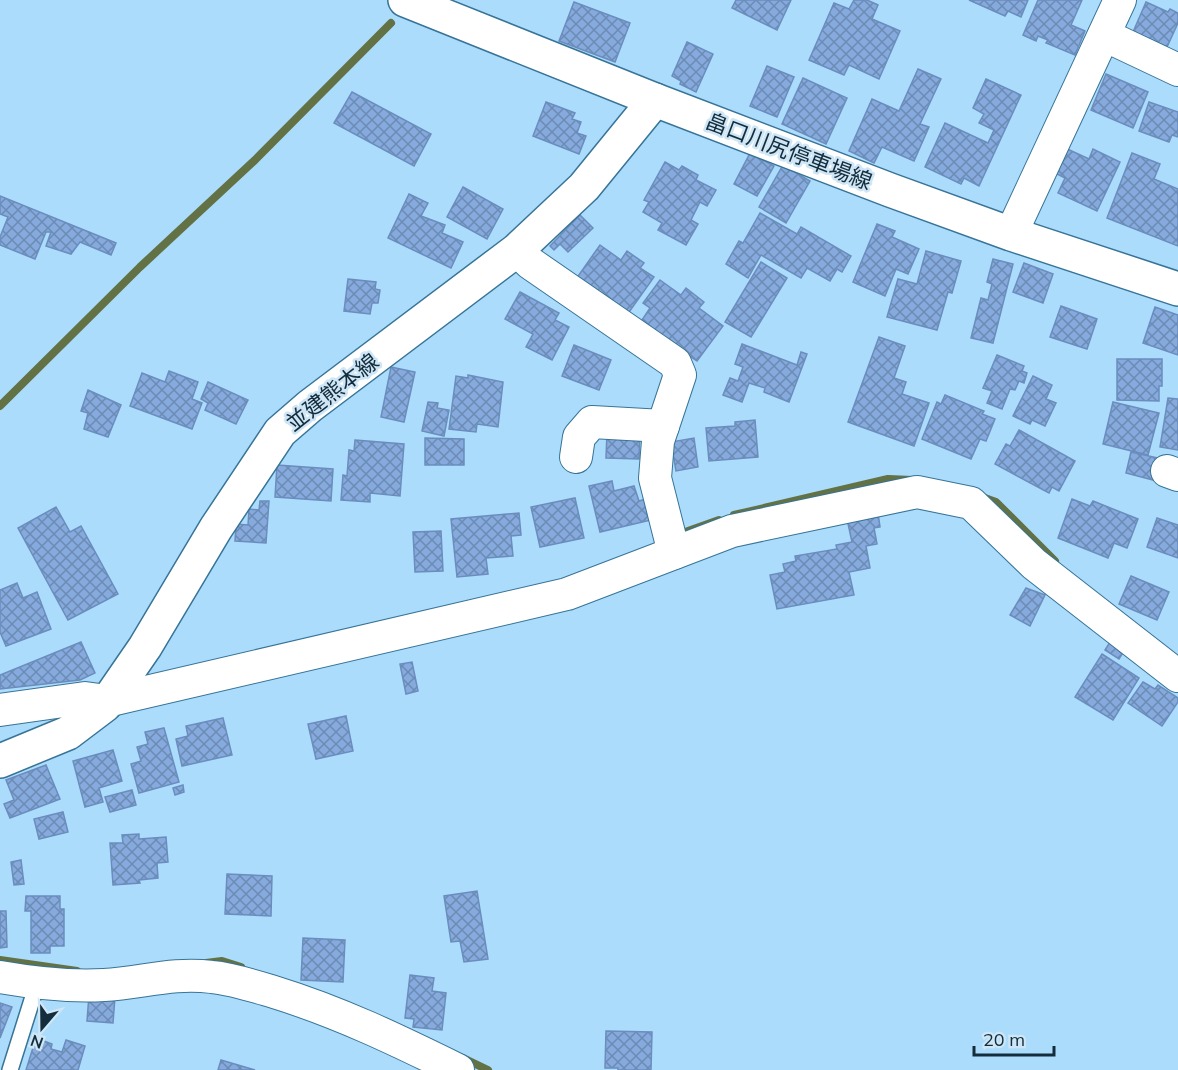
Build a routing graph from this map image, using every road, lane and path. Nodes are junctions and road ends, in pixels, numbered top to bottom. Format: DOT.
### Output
graph roads {
  1 [pos="405,0"];
  2 [pos="1120,0"];
  3 [pos="1104,35"];
  4 [pos="1178,70"];
  5 [pos="655,100"];
  6 [pos="1011,234"];
  7 [pos="517,250"];
  8 [pos="1178,289"];
  9 [pos="663,426"];
  10 [pos="576,458"];
  11 [pos="674,553"];
  12 [pos="1178,676"];
  13 [pos="108,701"];
  14 [pos="0,710"];
  15 [pos="0,760"];
  16 [pos="0,977"];
  17 [pos="37,984"];
  18 [pos="10,1070"];
  19 [pos="458,1070"];
  1 -- 5 [label="main road, 畠口川尻停車場線"];
  2 -- 3 [label="street"];
  3 -- 4 [label="street"];
  3 -- 6 [label="street"];
  5 -- 6 [label="main road, 畠口川尻停車場線"];
  5 -- 7 [label="main road, 並建熊本線"];
  6 -- 8 [label="main road, 畠口川尻停車場線"];
  7 -- 9 [label="street"];
  7 -- 13 [label="main road, 並建熊本線"];
  9 -- 10 [label="street"];
  9 -- 11 [label="street"];
  11 -- 12 [label="street"];
  11 -- 13 [label="street"];
  13 -- 14 [label="street"];
  13 -- 15 [label="main road, 並建熊本線"];
  16 -- 17 [label="street"];
  17 -- 18 [label="lane"];
  17 -- 19 [label="street"];
}
